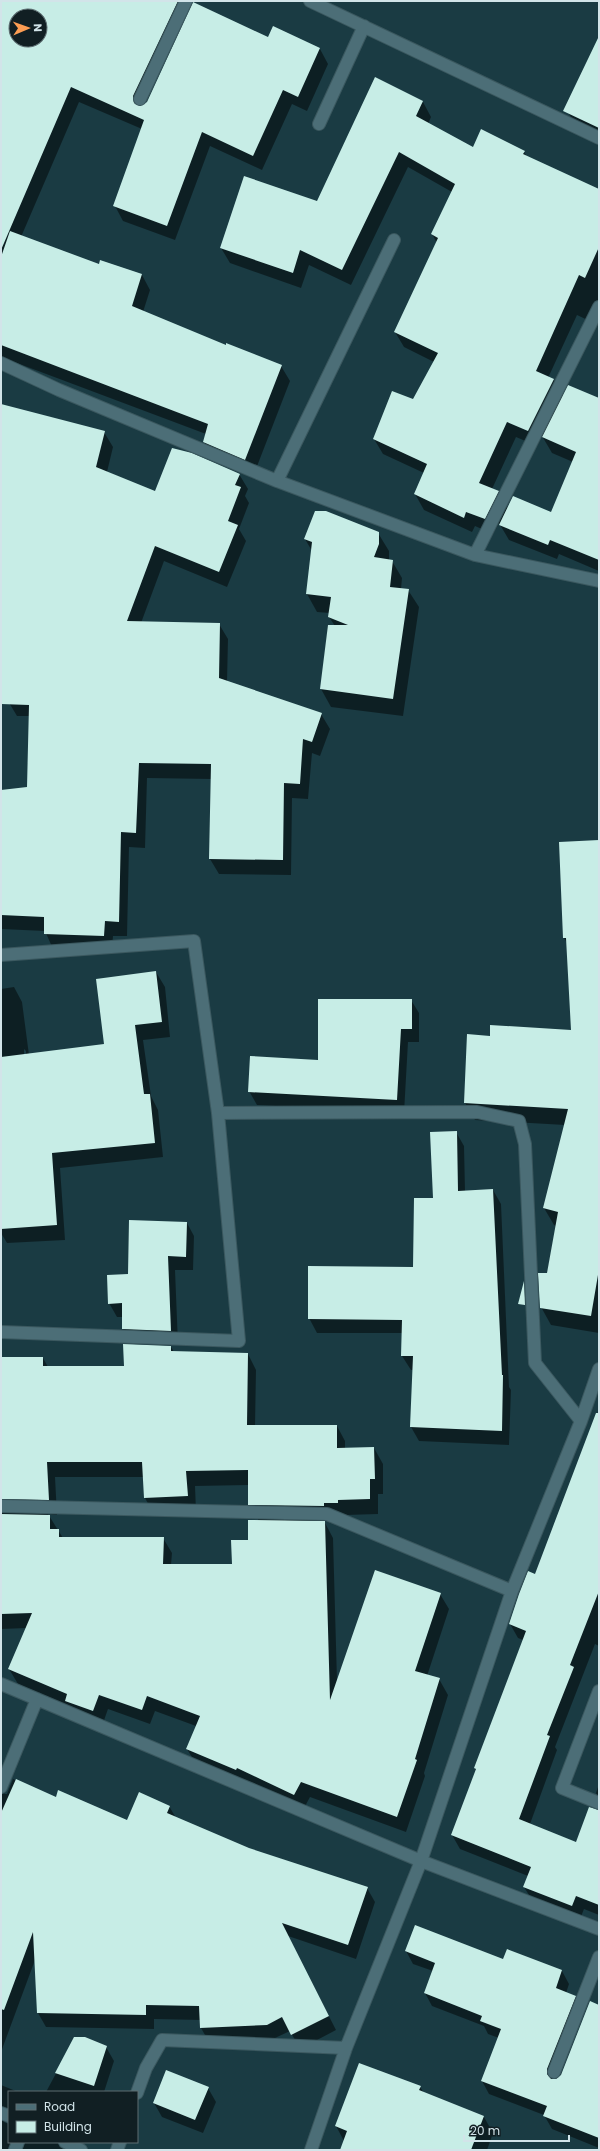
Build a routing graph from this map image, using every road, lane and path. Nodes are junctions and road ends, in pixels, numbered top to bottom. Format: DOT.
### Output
graph roads {
  1 [pos="186,1"];
  2 [pos="310,1"];
  3 [pos="364,26"];
  4 [pos="140,99"];
  5 [pos="319,124"];
  6 [pos="599,138"];
  7 [pos="394,240"];
  8 [pos="599,307"];
  9 [pos="1,363"];
  10 [pos="278,481"];
  11 [pos="475,554"];
  12 [pos="599,581"];
  13 [pos="1,955"];
  14 [pos="218,1113"];
  15 [pos="1,1332"];
  16 [pos="599,1368"];
  17 [pos="581,1421"];
  18 [pos="1,1506"];
  19 [pos="512,1592"];
  20 [pos="1,1684"];
  21 [pos="599,1691"];
  22 [pos="37,1699"];
  23 [pos="1,1787"];
  24 [pos="599,1803"];
  25 [pos="421,1861"];
  26 [pos="599,1929"];
  27 [pos="599,1957"];
  28 [pos="346,2048"];
  29 [pos="554,2072"];
  30 [pos="138,2091"];
  31 [pos="67,2143"];
  32 [pos="81,2150"];
  33 [pos="311,2150"];
  1 -- 4 [label="street"];
  2 -- 3 [label="street"];
  3 -- 5 [label="street"];
  3 -- 6 [label="street"];
  7 -- 10 [label="street"];
  8 -- 11 [label="street"];
  9 -- 10 [label="street"];
  10 -- 11 [label="street"];
  11 -- 12 [label="street"];
  13 -- 14 [label="street"];
  14 -- 15 [label="street"];
  14 -- 17 [label="street"];
  16 -- 17 [label="street"];
  17 -- 19 [label="street"];
  18 -- 19 [label="street"];
  19 -- 25 [label="street"];
  20 -- 22 [label="street"];
  21 -- 24 [label="street"];
  22 -- 23 [label="street"];
  22 -- 25 [label="street"];
  25 -- 26 [label="street"];
  25 -- 28 [label="street"];
  27 -- 29 [label="street"];
  28 -- 30 [label="street"];
  28 -- 33 [label="street"];
  31 -- 32 [label="street"];
}
